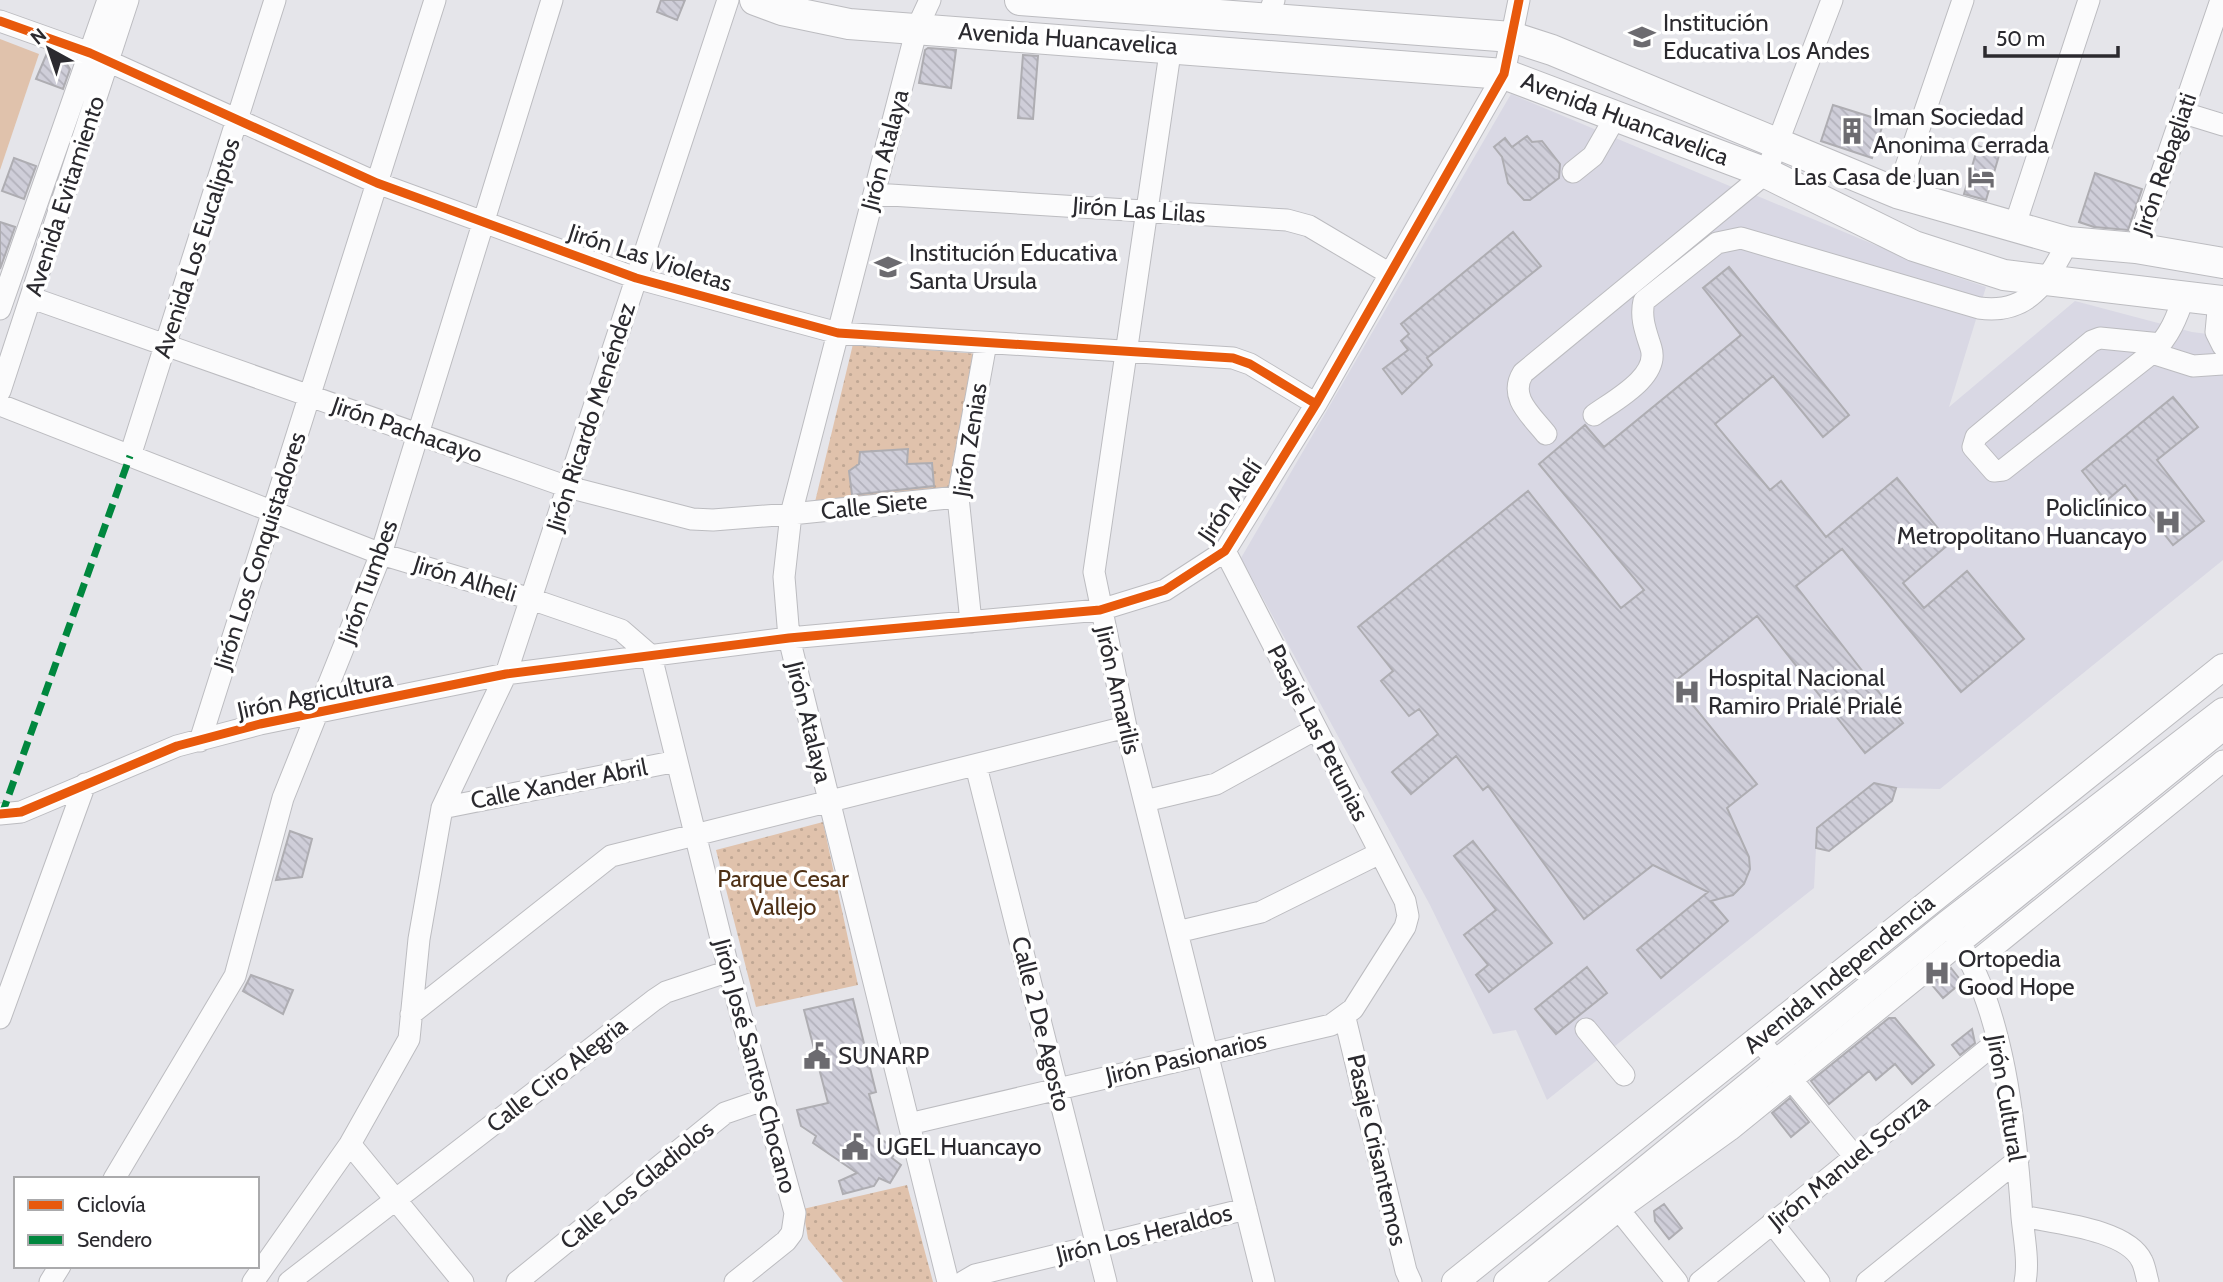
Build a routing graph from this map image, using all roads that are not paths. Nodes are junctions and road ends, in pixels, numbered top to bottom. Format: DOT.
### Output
graph roads {
  1 [pos="108,0"];
  2 [pos="128,0"];
  3 [pos="275,0"];
  4 [pos="435,0"];
  5 [pos="552,0"];
  6 [pos="728,0"];
  7 [pos="755,0"];
  8 [pos="930,0"];
  9 [pos="1518,0"];
  10 [pos="1832,0"];
  11 [pos="1963,0"];
  12 [pos="2089,0"];
  13 [pos="1038,1"];
  14 [pos="2219,1"];
  15 [pos="1155,5"];
  16 [pos="1271,8"];
  17 [pos="0,21"];
  18 [pos="917,28"];
  19 [pos="1512,37"];
  20 [pos="1171,46"];
  21 [pos="99,57"];
  22 [pos="1504,74"];
  23 [pos="1650,91"];
  24 [pos="2183,113"];
  25 [pos="238,118"];
  26 [pos="1626,120"];
  27 [pos="2223,125"];
  28 [pos="1780,144"];
  29 [pos="1573,172"];
  30 [pos="1766,173"];
  31 [pos="377,183"];
  32 [pos="1897,193"];
  33 [pos="874,194"];
  34 [pos="1146,211"];
  35 [pos="483,222"];
  36 [pos="2014,228"];
  37 [pos="2068,242"];
  38 [pos="2136,248"];
  39 [pos="2214,262"];
  40 [pos="1390,274"];
  41 [pos="636,278"];
  42 [pos="2048,279"];
  43 [pos="2,295"];
  44 [pos="32,298"];
  45 [pos="2207,298"];
  46 [pos="838,333"];
  47 [pos="986,343"];
  48 [pos="166,345"];
  49 [pos="2223,346"];
  50 [pos="2156,349"];
  51 [pos="1126,351"];
  52 [pos="2223,364"];
  53 [pos="0,391"];
  54 [pos="309,395"];
  55 [pos="1316,404"];
  56 [pos="0,405"];
  57 [pos="1594,415"];
  58 [pos="418,433"];
  59 [pos="1546,434"];
  60 [pos="130,456"];
  61 [pos="568,487"];
  62 [pos="958,497"];
  63 [pos="272,512"];
  64 [pos="790,514"];
  65 [pos="1225,551"];
  66 [pos="381,554"];
  67 [pos="531,599"];
  68 [pos="1100,610"];
  69 [pos="971,622"];
  70 [pos="789,638"];
  71 [pos="651,656"];
  72 [pos="2223,667"];
  73 [pos="506,674"];
  74 [pos="2223,711"];
  75 [pos="319,715"];
  76 [pos="1126,727"];
  77 [pos="1317,729"];
  78 [pos="2223,730"];
  79 [pos="200,741"];
  80 [pos="677,761"];
  81 [pos="2223,761"];
  82 [pos="976,766"];
  83 [pos="85,784"];
  84 [pos="1145,801"];
  85 [pos="829,804"];
  86 [pos="442,808"];
  87 [pos="0,814"];
  88 [pos="695,836"];
  89 [pos="1380,853"];
  90 [pos="1929,902"];
  91 [pos="1177,932"];
  92 [pos="1954,934"];
  93 [pos="1973,963"];
  94 [pos="729,971"];
  95 [pos="411,1014"];
  96 [pos="0,1018"];
  97 [pos="1345,1018"];
  98 [pos="1586,1029"];
  99 [pos="1758,1039"];
  100 [pos="1998,1041"];
  101 [pos="1207,1052"];
  102 [pos="1785,1071"];
  103 [pos="1624,1075"];
  104 [pos="1057,1088"];
  105 [pos="763,1100"];
  106 [pos="909,1124"];
  107 [pos="350,1144"];
  108 [pos="1855,1157"];
  109 [pos="2018,1160"];
  110 [pos="115,1177"];
  111 [pos="396,1200"];
  112 [pos="1615,1205"];
  113 [pos="1246,1209"];
  114 [pos="2022,1216"];
  115 [pos="1772,1223"];
  116 [pos="1097,1245"];
  117 [pos="1535,1277"];
  118 [pos="2023,1279"];
  119 [pos="253,1282"];
  120 [pos="289,1282"];
  121 [pos="463,1282"];
  122 [pos="517,1282"];
  123 [pos="735,1282"];
  124 [pos="947,1282"];
  125 [pos="963,1282"];
  126 [pos="1106,1282"];
  127 [pos="1264,1282"];
  128 [pos="1411,1282"];
  129 [pos="1455,1282"];
  130 [pos="1507,1282"];
  131 [pos="1677,1282"];
  132 [pos="1700,1282"];
  133 [pos="1819,1282"];
  134 [pos="1867,1282"];
  135 [pos="2148,1282"];
  1 -- 21 [label="street, Avenida Evitamiento"];
  2 -- 21 [label="street, Avenida Evitamiento"];
  3 -- 25 [label="street, Avenida Los Eucaliptos"];
  4 -- 31 [label="street, Jirón Los Conquistadores"];
  5 -- 35 [label="street, Jirón Tumbes"];
  6 -- 41 [label="street, Jirón Ricardo Menéndez"];
  7 -- 18 [label="highway, Avenida Huancavelica"];
  8 -- 18 [label="street, Jirón Atalaya"];
  9 -- 19 [label="street, Jirón Alelí"];
  10 -- 28 [label="street"];
  11 -- 32 [label="street"];
  12 -- 36 [label="street"];
  13 -- 15 [label="highway, Avenida Huancavelica"];
  14 -- 24 [label="street, Jirón Rebagliati"];
  15 -- 16 [label="highway, Avenida Huancavelica"];
  16 -- 19 [label="highway, Avenida Huancavelica"];
  17 -- 21 [label="street, Jirón Las Violetas"];
  18 -- 20 [label="highway, Avenida Huancavelica"];
  18 -- 33 [label="street, Jirón Atalaya"];
  19 -- 22 [label="street, Jirón Alelí"];
  19 -- 23 [label="highway, Avenida Huancavelica"];
  20 -- 22 [label="highway, Avenida Huancavelica"];
  20 -- 34 [label="street, Jirón Amarilis"];
  21 -- 25 [label="street, Jirón Las Violetas"];
  21 -- 43 [label="street, Avenida Evitamiento"];
  21 -- 44 [label="street, Avenida Evitamiento"];
  22 -- 26 [label="highway, Avenida Huancavelica"];
  22 -- 40 [label="street, Jirón Alelí"];
  23 -- 26 [label="highway"];
  23 -- 28 [label="highway, Avenida Huancavelica"];
  24 -- 27 [label="street"];
  24 -- 38 [label="street, Jirón Rebagliati"];
  25 -- 31 [label="street, Jirón Las Violetas"];
  25 -- 48 [label="street, Avenida Los Eucaliptos"];
  26 -- 29 [label="street"];
  26 -- 30 [label="highway, Avenida Huancavelica"];
  28 -- 30 [label="street"];
  28 -- 32 [label="highway, Avenida Huancavelica"];
  30 -- 42 [label="highway, Avenida Huancavelica"];
  30 -- 59 [label="street"];
  31 -- 35 [label="street, Jirón Las Violetas"];
  31 -- 54 [label="street, Jirón Los Conquistadores"];
  32 -- 36 [label="highway, Avenida Huancavelica"];
  33 -- 34 [label="street, Jirón Las Lilas"];
  33 -- 46 [label="street, Jirón Atalaya"];
  34 -- 40 [label="street, Jirón Las Lilas"];
  34 -- 51 [label="street, Jirón Amarilis"];
  35 -- 41 [label="street, Jirón Las Violetas"];
  35 -- 58 [label="street, Jirón Tumbes"];
  36 -- 37 [label="highway, Avenida Huancavelica"];
  37 -- 38 [label="highway, Avenida Huancavelica"];
  37 -- 42 [label="street"];
  38 -- 39 [label="highway, Avenida Huancavelica"];
  39 -- 45 [label="highway"];
  40 -- 55 [label="street, Jirón Alelí"];
  41 -- 46 [label="street, Jirón Las Violetas"];
  41 -- 61 [label="street, Jirón Ricardo Menéndez"];
  42 -- 45 [label="highway, Avenida Huancavelica"];
  42 -- 57 [label="street"];
  44 -- 48 [label="street, Jirón Pachacayo"];
  44 -- 53 [label="street, Avenida Evitamiento"];
  45 -- 49 [label="street"];
  45 -- 50 [label="street"];
  46 -- 47 [label="street, Jirón Las Violetas"];
  46 -- 64 [label="street, Jirón Atalaya"];
  47 -- 51 [label="street, Jirón Las Violetas"];
  47 -- 62 [label="street, Jirón Zenias"];
  48 -- 54 [label="street, Jirón Pachacayo"];
  48 -- 60 [label="street, Avenida Los Eucaliptos"];
  50 -- 50 [label="street"];
  50 -- 52 [label="street"];
  51 -- 55 [label="street, Jirón Las Violetas"];
  51 -- 68 [label="street, Jirón Amarilis"];
  54 -- 58 [label="street, Jirón Pachacayo"];
  54 -- 63 [label="street, Jirón Los Conquistadores"];
  55 -- 65 [label="street, Jirón Alelí"];
  56 -- 60 [label="street, Jirón Alheli"];
  58 -- 61 [label="street, Jirón Pachacayo"];
  58 -- 66 [label="street, Jirón Tumbes"];
  60 -- 63 [label="street, Jirón Alheli"];
  61 -- 64 [label="street, Jirón Pachacayo"];
  61 -- 67 [label="street, Jirón Ricardo Menéndez"];
  62 -- 64 [label="street, Calle Siete"];
  62 -- 69 [label="street, Jirón Zenias"];
  63 -- 66 [label="street, Jirón Alheli"];
  63 -- 79 [label="street, Jirón Los Conquistadores"];
  64 -- 70 [label="street, Jirón Atalaya"];
  65 -- 68 [label="street, Jirón Alelí"];
  65 -- 77 [label="street, Pasaje Las Petunias"];
  66 -- 67 [label="street, Jirón Alheli"];
  66 -- 75 [label="street, Jirón Tumbes"];
  67 -- 71 [label="street, Jirón Alheli"];
  67 -- 73 [label="street, Jirón Ricardo Menéndez"];
  68 -- 69 [label="street, Jirón Alelí"];
  68 -- 76 [label="street, Jirón Amarilis"];
  69 -- 70 [label="street, Jirón Alelí"];
  70 -- 71 [label="street, Jirón Alelí"];
  70 -- 85 [label="street, Jirón Atalaya"];
  71 -- 73 [label="street, Jirón Agricultura"];
  71 -- 80 [label="street, Jirón José Santos Chocano"];
  72 -- 90 [label="main road, Avenida Independencia"];
  73 -- 75 [label="street, Jirón Agricultura"];
  73 -- 86 [label="street, Jirón Ricardo Menéndez"];
  74 -- 92 [label="main road, Avenida Independencia"];
  75 -- 79 [label="street, Jirón Agricultura"];
  75 -- 110 [label="street, Jirón Tumbes"];
  76 -- 82 [label="street"];
  76 -- 84 [label="street, Jirón Amarilis"];
  77 -- 84 [label="street"];
  77 -- 89 [label="street, Pasaje Las Petunias"];
  78 -- 92 [label="street, Avenida Independencia"];
  79 -- 83 [label="street, Jirón Agricultura"];
  80 -- 86 [label="street, Calle Xander Abril"];
  80 -- 88 [label="street, Jirón José Santos Chocano"];
  81 -- 93 [label="street"];
  82 -- 85 [label="street"];
  82 -- 104 [label="street, Calle 2 De Agosto"];
  83 -- 87 [label="street, Jirón Agricultura"];
  83 -- 96 [label="street"];
  84 -- 91 [label="street, Jirón Amarilis"];
  85 -- 88 [label="street"];
  85 -- 106 [label="street, Jirón Atalaya"];
  86 -- 95 [label="street, Jirón Ricardo Menéndez"];
  88 -- 94 [label="street, Jirón José Santos Chocano"];
  88 -- 95 [label="street"];
  89 -- 91 [label="street"];
  89 -- 97 [label="street, Pasaje Las Petunias"];
  90 -- 92 [label="street, Jirón Cultural"];
  90 -- 99 [label="main road, Avenida Independencia"];
  91 -- 101 [label="street, Jirón Amarilis"];
  92 -- 93 [label="street, Jirón Cultural"];
  92 -- 102 [label="main road, Avenida Independencia"];
  93 -- 100 [label="street, Jirón Cultural"];
  94 -- 105 [label="street, Jirón José Santos Chocano"];
  94 -- 111 [label="street, Calle Ciro Alegria"];
  95 -- 107 [label="street, Jirón Ricardo Menéndez"];
  97 -- 101 [label="street, Jirón Pasionarios"];
  97 -- 128 [label="street, Pasaje Crisantemos"];
  98 -- 103 [label="street"];
  99 -- 102 [label="street"];
  99 -- 129 [label="main road, Avenida Independencia"];
  100 -- 108 [label="street, Jirón Manuel Scorza"];
  100 -- 109 [label="street, Jirón Cultural"];
  101 -- 104 [label="street, Jirón Pasionarios"];
  101 -- 113 [label="street, Jirón Amarilis"];
  102 -- 108 [label="street"];
  102 -- 112 [label="main road, Avenida Independencia"];
  104 -- 106 [label="street, Jirón Pasionarios"];
  104 -- 116 [label="street, Calle 2 De Agosto"];
  105 -- 122 [label="street, Calle Los Gladiolos"];
  105 -- 123 [label="street, Jirón José Santos Chocano"];
  106 -- 124 [label="street, Jirón Atalaya"];
  107 -- 111 [label="street"];
  107 -- 119 [label="street, Jirón Ricardo Menéndez"];
  108 -- 115 [label="street, Jirón Manuel Scorza"];
  109 -- 114 [label="street, Jirón Cultural"];
  109 -- 134 [label="street"];
  111 -- 120 [label="street, Calle Ciro Alegria"];
  111 -- 121 [label="street"];
  112 -- 117 [label="main road, Avenida Independencia"];
  112 -- 131 [label="street"];
  113 -- 116 [label="street, Jirón Los Heraldos"];
  113 -- 127 [label="street, Jirón Amarilis"];
  114 -- 118 [label="street, Jirón Cultural"];
  114 -- 135 [label="street"];
  115 -- 132 [label="street, Jirón Manuel Scorza"];
  115 -- 133 [label="street"];
  116 -- 125 [label="street, Jirón Los Heraldos"];
  116 -- 126 [label="street, Calle 2 De Agosto"];
  117 -- 130 [label="main road, Avenida Independencia"];
}
